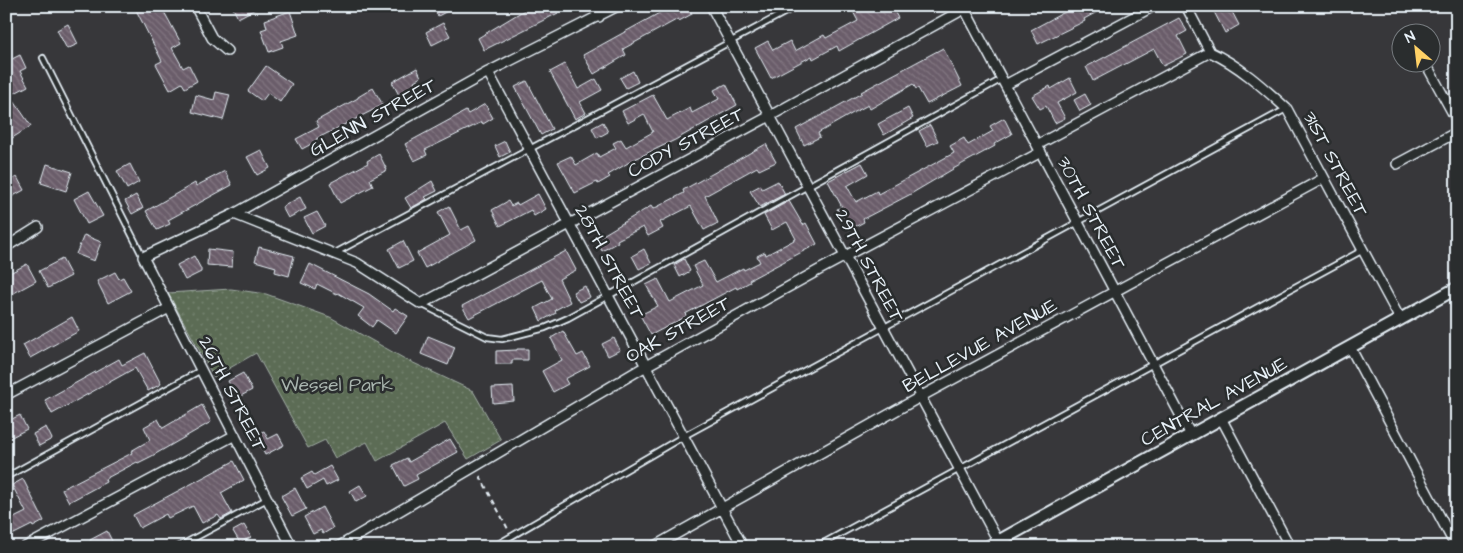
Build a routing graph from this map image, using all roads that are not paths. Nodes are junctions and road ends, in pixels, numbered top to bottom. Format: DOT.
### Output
graph roads {
  1 [pos="194,6"];
  2 [pos="594,6"];
  3 [pos="618,6"];
  4 [pos="711,6"];
  5 [pos="797,6"];
  6 [pos="1154,6"];
  7 [pos="1186,6"];
  8 [pos="964,8"];
  9 [pos="599,17"];
  10 [pos="730,43"];
  11 [pos="227,51"];
  12 [pos="1210,52"];
  13 [pos="43,58"];
  14 [pos="488,72"];
  15 [pos="1430,72"];
  16 [pos="1003,82"];
  17 [pos="1287,109"];
  18 [pos="770,116"];
  19 [pos="1457,121"];
  20 [pos="1457,132"];
  21 [pos="1039,148"];
  22 [pos="530,150"];
  23 [pos="1396,164"];
  24 [pos="1324,178"];
  25 [pos="807,185"];
  26 [pos="234,214"];
  27 [pos="1078,222"];
  28 [pos="570,224"];
  29 [pos="38,228"];
  30 [pos="6,247"];
  31 [pos="1363,250"];
  32 [pos="334,253"];
  33 [pos="844,256"];
  34 [pos="143,257"];
  35 [pos="1457,288"];
  36 [pos="1115,291"];
  37 [pos="608,296"];
  38 [pos="422,304"];
  39 [pos="169,308"];
  40 [pos="1400,319"];
  41 [pos="883,328"];
  42 [pos="1350,347"];
  43 [pos="1153,364"];
  44 [pos="646,366"];
  45 [pos="201,370"];
  46 [pos="6,395"];
  47 [pos="920,397"];
  48 [pos="1221,418"];
  49 [pos="235,435"];
  50 [pos="1191,435"];
  51 [pos="684,436"];
  52 [pos="959,469"];
  53 [pos="6,477"];
  54 [pos="268,498"];
  55 [pos="722,508"];
  56 [pos="992,545"];
  57 [pos="25,547"];
  58 [pos="178,547"];
  59 [pos="292,547"];
  60 [pos="338,547"];
  61 [pos="493,547"];
  62 [pos="653,547"];
  63 [pos="743,547"];
  64 [pos="816,547"];
  65 [pos="1290,547"];
  66 [pos="1456,547"];
  1 -- 11 [label="street"];
  2 -- 9 [label="street"];
  3 -- 9 [label="street, GLENN STREET"];
  4 -- 10 [label="street, 29TH STREET"];
  5 -- 10 [label="lane"];
  6 -- 16 [label="street"];
  7 -- 12 [label="street"];
  8 -- 16 [label="street, 30TH STREET"];
  8 -- 18 [label="street, CODY STREET"];
  9 -- 14 [label="street, GLENN STREET"];
  10 -- 18 [label="street, 29TH STREET"];
  10 -- 22 [label="lane"];
  12 -- 17 [label="street, 31ST STREET"];
  12 -- 21 [label="street, OAK STREET"];
  13 -- 34 [label="lane"];
  14 -- 22 [label="street, 28TH STREET"];
  14 -- 26 [label="street, GLENN STREET"];
  15 -- 19 [label="street"];
  16 -- 21 [label="street, 30TH STREET"];
  16 -- 25 [label="lane"];
  17 -- 24 [label="street, 31ST STREET"];
  17 -- 27 [label="lane"];
  18 -- 25 [label="street, 29TH STREET"];
  18 -- 28 [label="street, CODY STREET"];
  20 -- 23 [label="street"];
  21 -- 27 [label="street, 30TH STREET"];
  21 -- 33 [label="street, OAK STREET"];
  22 -- 28 [label="street, 28TH STREET"];
  22 -- 32 [label="lane"];
  24 -- 31 [label="street, 31ST STREET"];
  24 -- 36 [label="street, BELLEVUE AVENUE"];
  25 -- 33 [label="street, 29TH STREET"];
  25 -- 37 [label="lane"];
  26 -- 32 [label="street"];
  26 -- 34 [label="street, GLENN STREET"];
  27 -- 36 [label="street, 30TH STREET"];
  27 -- 41 [label="lane"];
  28 -- 37 [label="street, 28TH STREET"];
  28 -- 38 [label="street, CODY STREET"];
  29 -- 30 [label="street"];
  31 -- 40 [label="street, 31ST STREET"];
  31 -- 43 [label="lane"];
  32 -- 38 [label="street"];
  33 -- 41 [label="street, 29TH STREET"];
  33 -- 44 [label="street, OAK STREET"];
  34 -- 39 [label="street, 26TH STREET"];
  35 -- 40 [label="street, CENTRAL AVENUE"];
  36 -- 43 [label="street, 30TH STREET"];
  36 -- 47 [label="street, BELLEVUE AVENUE"];
  37 -- 38 [label="lane"];
  37 -- 44 [label="street, 28TH STREET"];
  39 -- 45 [label="street, 26TH STREET"];
  39 -- 46 [label="street"];
  40 -- 42 [label="street, CENTRAL AVENUE"];
  41 -- 47 [label="street, 29TH STREET"];
  41 -- 51 [label="lane"];
  42 -- 48 [label="street, CENTRAL AVENUE"];
  42 -- 66 [label="street"];
  43 -- 50 [label="street, 30TH STREET"];
  43 -- 52 [label="lane"];
  44 -- 51 [label="street, 28TH STREET"];
  44 -- 60 [label="street, OAK STREET"];
  45 -- 49 [label="street, 26TH STREET"];
  45 -- 53 [label="lane"];
  47 -- 52 [label="street, 29TH STREET"];
  47 -- 55 [label="street, BELLEVUE AVENUE"];
  48 -- 50 [label="street, CENTRAL AVENUE"];
  48 -- 65 [label="street"];
  49 -- 54 [label="street, 26TH STREET"];
  49 -- 57 [label="street"];
  50 -- 56 [label="street, CENTRAL AVENUE"];
  51 -- 55 [label="street, 28TH STREET"];
  51 -- 61 [label="lane"];
  52 -- 56 [label="street, 29TH STREET"];
  52 -- 64 [label="lane"];
  54 -- 58 [label="lane"];
  54 -- 59 [label="street, 26TH STREET"];
  55 -- 62 [label="street, BELLEVUE AVENUE"];
  55 -- 63 [label="street, 28TH STREET"];
}
